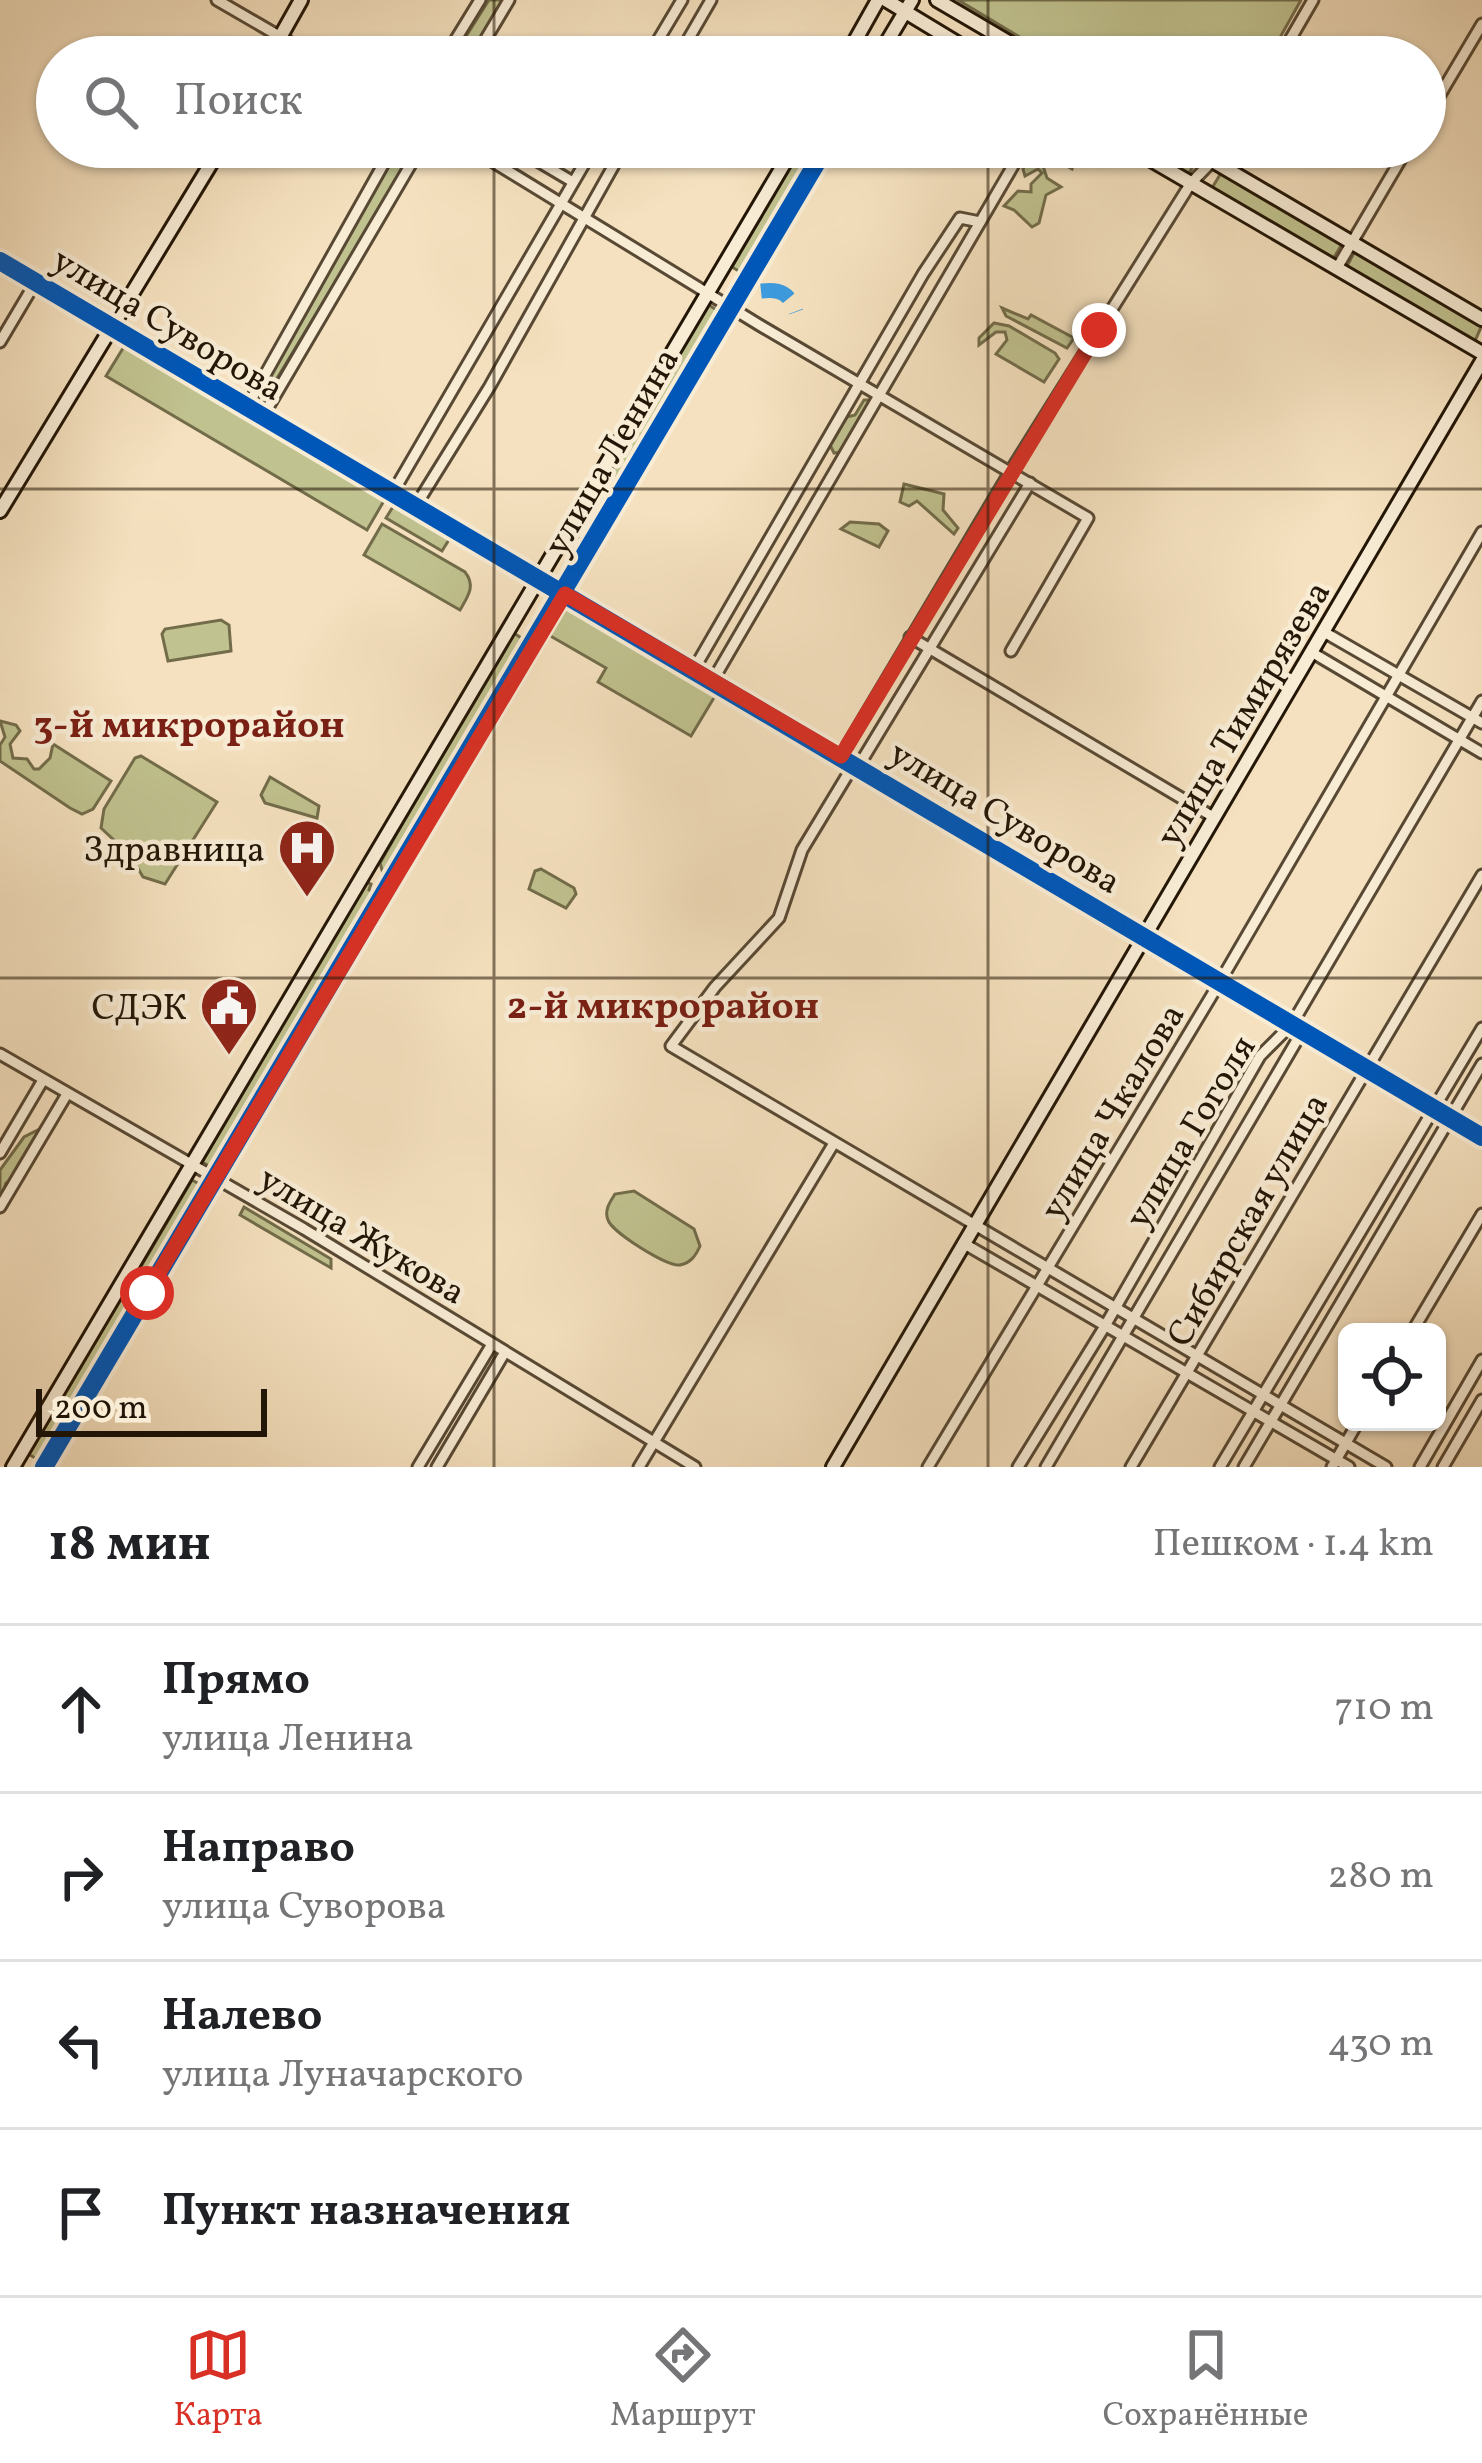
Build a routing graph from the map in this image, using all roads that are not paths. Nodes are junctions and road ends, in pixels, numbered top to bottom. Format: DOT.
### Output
graph roads {
  1 [pos="217,0"];
  2 [pos="301,0"];
  3 [pos="480,0"];
  4 [pos="509,0"];
  5 [pos="682,0"];
  6 [pos="711,0"];
  7 [pos="882,0"];
  8 [pos="937,0"];
  9 [pos="1312,0"];
  10 [pos="908,6"];
  11 [pos="1482,24"];
  12 [pos="278,36"];
  13 [pos="281,36"];
  14 [pos="458,36"];
  15 [pos="488,36"];
  16 [pos="661,36"];
  17 [pos="690,36"];
  18 [pos="859,36"];
  19 [pos="890,36"];
  20 [pos="950,36"];
  21 [pos="998,36"];
  22 [pos="1292,36"];
  23 [pos="1446,85"];
  24 [pos="208,168"];
  25 [pos="381,168"];
  26 [pos="410,168"];
  27 [pos="503,168"];
  28 [pos="549,168"];
  29 [pos="581,168"];
  30 [pos="612,168"];
  31 [pos="782,168"];
  32 [pos="814,168"];
  33 [pos="1012,168"];
  34 [pos="1166,168"];
  35 [pos="1208,168"];
  36 [pos="1225,168"];
  37 [pos="1395,168"];
  38 [pos="573,182"];
  39 [pos="1192,183"];
  40 [pos="560,204"];
  41 [pos="584,218"];
  42 [pos="980,222"];
  43 [pos="1351,241"];
  44 [pos="0,261"];
  45 [pos="1337,268"];
  46 [pos="35,283"];
  47 [pos="709,293"];
  48 [pos="732,307"];
  49 [pos="1482,319"];
  50 [pos="110,328"];
  51 [pos="0,342"];
  52 [pos="1482,357"];
  53 [pos="859,381"];
  54 [pos="882,395"];
  55 [pos="247,406"];
  56 [pos="263,416"];
  57 [pos="1010,472"];
  58 [pos="1030,484"];
  59 [pos="392,494"];
  60 [pos="415,507"];
  61 [pos="0,511"];
  62 [pos="1482,532"];
  63 [pos="539,580"];
  64 [pos="565,594"];
  65 [pos="1324,632"];
  66 [pos="910,637"];
  67 [pos="929,648"];
  68 [pos="1011,651"];
  69 [pos="1313,653"];
  70 [pos="694,670"];
  71 [pos="1396,674"];
  72 [pos="713,680"];
  73 [pos="1385,696"];
  74 [pos="1482,701"];
  75 [pos="1477,720"];
  76 [pos="1460,740"];
  77 [pos="1482,753"];
  78 [pos="841,756"];
  79 [pos="856,765"];
  80 [pos="1215,818"];
  81 [pos="366,872"];
  82 [pos="1482,874"];
  83 [pos="393,882"];
  84 [pos="1145,936"];
  85 [pos="1221,980"];
  86 [pos="1297,1027"];
  87 [pos="1482,1028"];
  88 [pos="0,1054"];
  89 [pos="1482,1064"];
  90 [pos="1366,1068"];
  91 [pos="44,1080"];
  92 [pos="68,1094"];
  93 [pos="1435,1109"];
  94 [pos="1450,1118"];
  95 [pos="1482,1137"];
  96 [pos="834,1143"];
  97 [pos="0,1153"];
  98 [pos="193,1165"];
  99 [pos="216,1178"];
  100 [pos="0,1207"];
  101 [pos="1482,1214"];
  102 [pos="974,1226"];
  103 [pos="964,1243"];
  104 [pos="1047,1269"];
  105 [pos="1037,1286"];
  106 [pos="1115,1307"];
  107 [pos="1135,1318"];
  108 [pos="1417,1323"];
  109 [pos="1105,1326"];
  110 [pos="1124,1337"];
  111 [pos="492,1344"];
  112 [pos="506,1352"];
  113 [pos="1198,1356"];
  114 [pos="1482,1360"];
  115 [pos="1187,1373"];
  116 [pos="1263,1394"];
  117 [pos="1482,1400"];
  118 [pos="1281,1405"];
  119 [pos="1254,1410"];
  120 [pos="1272,1420"];
  121 [pos="1353,1431"];
  122 [pos="654,1442"];
  123 [pos="1345,1444"];
  124 [pos="0,1461"];
  125 [pos="1334,1463"];
  126 [pos="638,1465"];
  127 [pos="12,1467"];
  128 [pos="44,1467"];
  129 [pos="418,1467"];
  130 [pos="437,1467"];
  131 [pos="695,1467"];
  132 [pos="833,1467"];
  133 [pos="928,1467"];
  134 [pos="1018,1467"];
  135 [pos="1046,1467"];
  136 [pos="1130,1467"];
  137 [pos="1220,1467"];
  138 [pos="1244,1467"];
  139 [pos="1348,1467"];
  140 [pos="1386,1467"];
  141 [pos="1420,1467"];
  142 [pos="1443,1467"];
  1 -- 12 [label="street"];
  2 -- 13 [label="street"];
  3 -- 14 [label="street"];
  4 -- 15 [label="street"];
  5 -- 16 [label="street"];
  6 -- 17 [label="street"];
  7 -- 10 [label="street"];
  7 -- 18 [label="street"];
  8 -- 21 [label="street"];
  9 -- 22 [label="street"];
  10 -- 19 [label="street"];
  10 -- 20 [label="street"];
  11 -- 23 [label="street"];
  24 -- 50 [label="street"];
  25 -- 55 [label="street"];
  26 -- 56 [label="street"];
  27 -- 40 [label="street"];
  28 -- 38 [label="street"];
  29 -- 38 [label="street"];
  30 -- 41 [label="street"];
  31 -- 47 [label="street, улица Ленина"];
  32 -- 48 [label="street, улица Ленина"];
  33 -- 42 [label="street"];
  34 -- 39 [label="street"];
  35 -- 39 [label="street"];
  36 -- 43 [label="street"];
  37 -- 43 [label="street"];
  38 -- 40 [label="street"];
  39 -- 45 [label="street"];
  39 -- 57 [label="street"];
  40 -- 41 [label="street"];
  40 -- 59 [label="street"];
  41 -- 47 [label="street"];
  41 -- 60 [label="street"];
  42 -- 53 [label="street"];
  42 -- 54 [label="street"];
  43 -- 45 [label="street"];
  43 -- 49 [label="street"];
  44 -- 46 [label="street, улица Суворова"];
  45 -- 52 [label="street"];
  46 -- 50 [label="street, улица Суворова"];
  46 -- 51 [label="street"];
  47 -- 48 [label="street"];
  47 -- 63 [label="street, улица Ленина"];
  48 -- 53 [label="street"];
  48 -- 64 [label="street, улица Ленина"];
  50 -- 55 [label="street, улица Суворова"];
  50 -- 61 [label="street"];
  52 -- 65 [label="street, улица Тимирязева"];
  53 -- 54 [label="street"];
  53 -- 70 [label="street"];
  54 -- 57 [label="street"];
  54 -- 72 [label="street"];
  55 -- 56 [label="street, улица Суворова"];
  56 -- 59 [label="street, улица Суворова"];
  57 -- 58 [label="street"];
  57 -- 66 [label="street"];
  58 -- 67 [label="street"];
  58 -- 68 [label="street"];
  59 -- 60 [label="street, улица Суворова"];
  60 -- 63 [label="street, улица Суворова"];
  62 -- 71 [label="street, улица Чкалова"];
  63 -- 64 [label="street, улица Суворова"];
  63 -- 81 [label="street, улица Ленина"];
  64 -- 70 [label="street, улица Суворова"];
  64 -- 83 [label="street, улица Ленина"];
  65 -- 69 [label="street, улица Тимирязева"];
  65 -- 71 [label="street"];
  66 -- 67 [label="street"];
  66 -- 78 [label="street"];
  67 -- 79 [label="street"];
  67 -- 80 [label="street"];
  69 -- 73 [label="street"];
  69 -- 80 [label="street, улица Тимирязева"];
  70 -- 72 [label="street, улица Суворова"];
  71 -- 73 [label="street, улица Чкалова"];
  71 -- 75 [label="street"];
  72 -- 78 [label="street, улица Суворова"];
  73 -- 76 [label="street"];
  73 -- 85 [label="street, улица Чкалова"];
  74 -- 75 [label="street, улица Гоголя"];
  75 -- 76 [label="street, улица Гоголя"];
  76 -- 77 [label="street"];
  76 -- 86 [label="street, улица Гоголя"];
  78 -- 79 [label="street, улица Суворова"];
  79 -- 84 [label="street, улица Суворова"];
  79 -- 96 [label="street"];
  80 -- 84 [label="street, улица Тимирязева"];
  81 -- 83 [label="street"];
  81 -- 98 [label="street, улица Ленина"];
  82 -- 90 [label="street, Сибирская улица"];
  83 -- 99 [label="street, улица Ленина"];
  84 -- 85 [label="street, улица Суворова"];
  84 -- 102 [label="street, улица Тимирязева"];
  85 -- 86 [label="street, улица Суворова"];
  85 -- 104 [label="street, улица Чкалова"];
  86 -- 90 [label="street, улица Суворова"];
  86 -- 106 [label="street, улица Гоголя"];
  86 -- 107 [label="street"];
  87 -- 93 [label="street"];
  88 -- 91 [label="street, улица Жукова"];
  89 -- 94 [label="street"];
  90 -- 93 [label="street, улица Суворова"];
  90 -- 113 [label="street, Сибирская улица"];
  91 -- 92 [label="street, улица Жукова"];
  91 -- 97 [label="street"];
  92 -- 98 [label="street, улица Жукова"];
  92 -- 100 [label="street"];
  93 -- 94 [label="street, улица Суворова"];
  93 -- 116 [label="street"];
  94 -- 95 [label="street, улица Суворова"];
  94 -- 118 [label="street"];
  96 -- 102 [label="street"];
  96 -- 122 [label="street"];
  98 -- 99 [label="street, улица Жукова"];
  98 -- 127 [label="street, улица Ленина"];
  99 -- 111 [label="street, улица Жукова"];
  99 -- 128 [label="street, улица Ленина"];
  101 -- 108 [label="street"];
  102 -- 103 [label="street, улица Тимирязева"];
  102 -- 104 [label="street"];
  103 -- 105 [label="street"];
  103 -- 132 [label="street, улица Тимирязева"];
  104 -- 105 [label="street, улица Чкалова"];
  104 -- 106 [label="street"];
  105 -- 109 [label="street"];
  105 -- 133 [label="street, улица Чкалова"];
  106 -- 107 [label="street"];
  106 -- 109 [label="street, улица Гоголя"];
  107 -- 110 [label="street"];
  107 -- 113 [label="street"];
  109 -- 110 [label="street"];
  109 -- 134 [label="street, улица Гоголя"];
  110 -- 115 [label="street"];
  110 -- 135 [label="street"];
  111 -- 112 [label="street, улица Жукова"];
  111 -- 129 [label="street"];
  112 -- 122 [label="street, улица Жукова"];
  112 -- 130 [label="street"];
  113 -- 115 [label="street, Сибирская улица"];
  113 -- 116 [label="street"];
  114 -- 141 [label="street"];
  115 -- 119 [label="street"];
  115 -- 136 [label="street, Сибирская улица"];
  116 -- 118 [label="street"];
  116 -- 119 [label="street"];
  117 -- 142 [label="street"];
  118 -- 120 [label="street"];
  118 -- 123 [label="street"];
  119 -- 120 [label="street"];
  119 -- 137 [label="street"];
  120 -- 125 [label="street"];
  120 -- 138 [label="street"];
  121 -- 123 [label="street"];
  122 -- 126 [label="street"];
  122 -- 131 [label="street, улица Жукова"];
  123 -- 125 [label="street"];
  123 -- 140 [label="street"];
  124 -- 127 [label="street"];
  125 -- 139 [label="street"];
}
